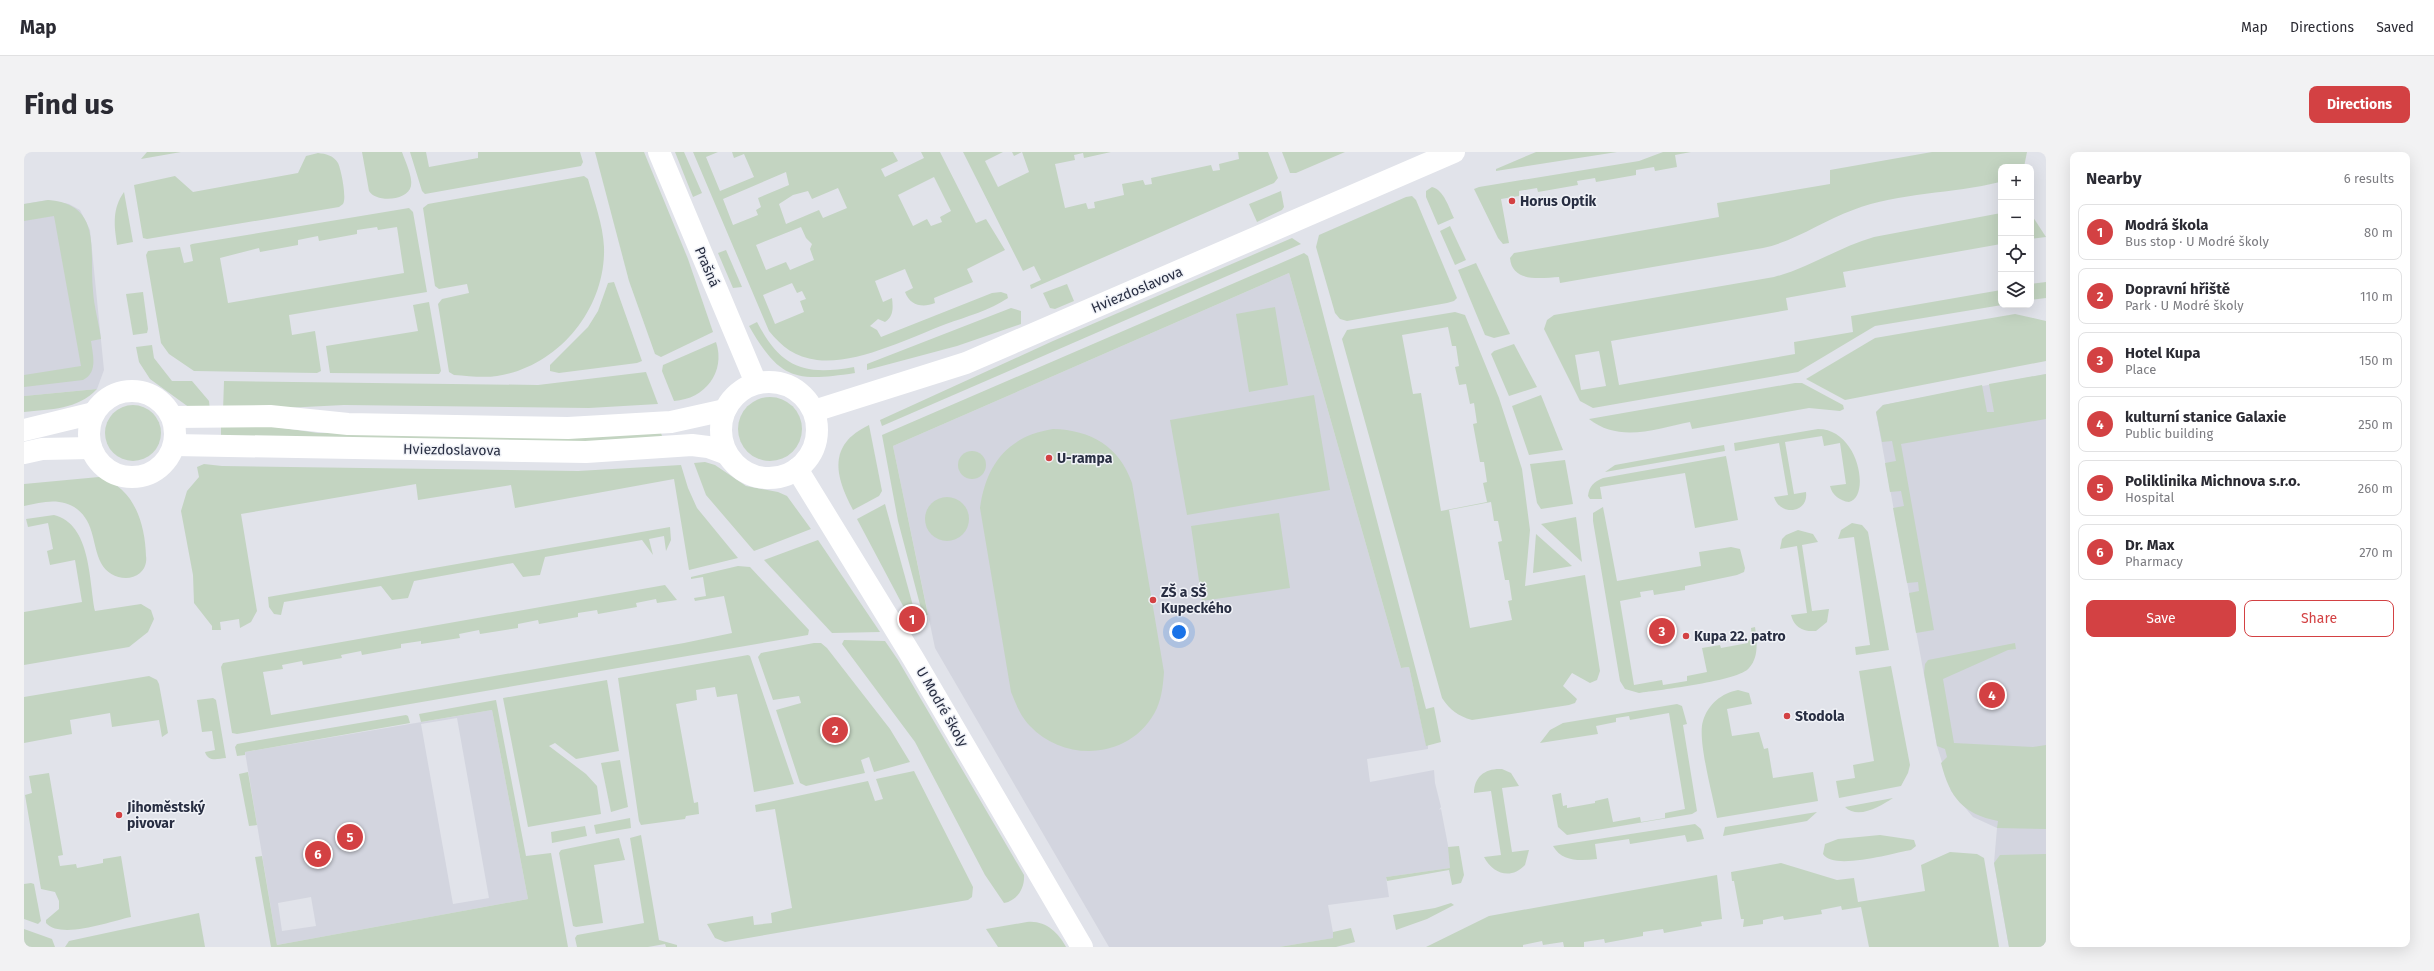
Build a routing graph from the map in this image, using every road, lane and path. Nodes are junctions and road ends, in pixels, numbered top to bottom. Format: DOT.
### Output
graph roads {
  1 [pos="659,152"];
  2 [pos="1454,152"];
  3 [pos="756,382"];
  4 [pos="724,410"];
  5 [pos="814,411"];
  6 [pos="94,414"];
  7 [pos="173,417"];
  8 [pos="24,430"];
  9 [pos="174,445"];
  10 [pos="91,448"];
  11 [pos="24,453"];
  12 [pos="727,454"];
  13 [pos="797,470"];
  14 [pos="1082,947"];
  1 -- 3 [label="street, Prašná"];
  2 -- 5 [label="street, Hviezdoslavova"];
  3 -- 4 [label="street, Hviezdoslavova"];
  3 -- 5 [label="street"];
  4 -- 7 [label="street, Hviezdoslavova"];
  4 -- 12 [label="street, Hviezdoslavova"];
  5 -- 13 [label="street"];
  6 -- 7 [label="street"];
  6 -- 8 [label="street"];
  6 -- 10 [label="street"];
  7 -- 9 [label="street"];
  9 -- 10 [label="street"];
  9 -- 12 [label="street, Hviezdoslavova"];
  10 -- 11 [label="street"];
  12 -- 13 [label="street, Hviezdoslavova"];
  13 -- 14 [label="street, U Modré školy"];
}
